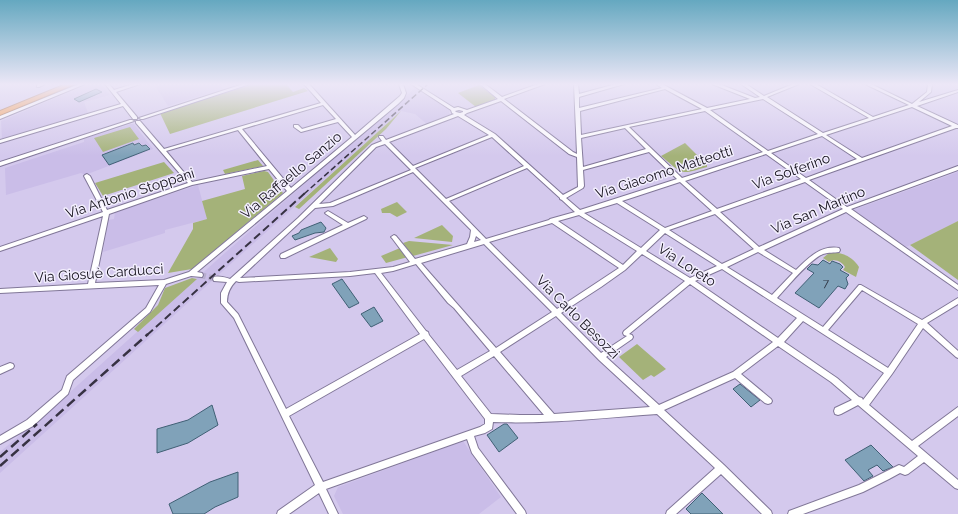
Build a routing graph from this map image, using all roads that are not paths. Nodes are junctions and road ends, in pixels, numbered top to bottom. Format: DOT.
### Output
graph roads {
  1 [pos="12,108"];
  2 [pos="24,108"];
  3 [pos="110,108"];
  4 [pos="126,108"];
  5 [pos="173,108"];
  6 [pos="307,108"];
  7 [pos="328,108"];
  8 [pos="390,108"];
  9 [pos="451,108"];
  10 [pos="474,108"];
  11 [pos="513,108"];
  12 [pos="585,108"];
  13 [pos="703,108"];
  14 [pos="717,108"];
  15 [pos="780,108"];
  16 [pos="854,108"];
  17 [pos="906,108"];
  18 [pos="917,108"];
  19 [pos="577,110"];
  20 [pos="707,110"];
  21 [pos="0,113"];
  22 [pos="459,113"];
  23 [pos="0,118"];
  24 [pos="872,118"];
  25 [pos="136,120"];
  26 [pos="339,120"];
  27 [pos="296,126"];
  28 [pos="957,126"];
  29 [pos="626,127"];
  30 [pos="239,128"];
  31 [pos="821,134"];
  32 [pos="493,135"];
  33 [pos="355,137"];
  34 [pos="381,137"];
  35 [pos="578,137"];
  36 [pos="0,142"];
  37 [pos="386,143"];
  38 [pos="754,143"];
  39 [pos="650,150"];
  40 [pos="162,151"];
  41 [pos="767,152"];
  42 [pos="757,155"];
  43 [pos="579,156"];
  44 [pos="860,159"];
  45 [pos="2,164"];
  46 [pos="528,166"];
  47 [pos="270,167"];
  48 [pos="958,168"];
  49 [pos="413,169"];
  50 [pos="580,169"];
  51 [pos="87,176"];
  52 [pos="804,179"];
  53 [pos="681,180"];
  54 [pos="191,184"];
  55 [pos="290,191"];
  56 [pos="562,198"];
  57 [pos="617,200"];
  58 [pos="445,201"];
  59 [pos="313,206"];
  60 [pos="847,209"];
  61 [pos="716,211"];
  62 [pos="579,212"];
  63 [pos="106,213"];
  64 [pos="328,213"];
  65 [pos="364,218"];
  66 [pos="552,220"];
  67 [pos="348,225"];
  68 [pos="474,230"];
  69 [pos="664,230"];
  70 [pos="394,237"];
  71 [pos="483,240"];
  72 [pos="470,244"];
  73 [pos="0,248"];
  74 [pos="758,249"];
  75 [pos="641,250"];
  76 [pos="837,250"];
  77 [pos="283,256"];
  78 [pos="415,261"];
  79 [pos="722,266"];
  80 [pos="623,268"];
  81 [pos="377,272"];
  82 [pos="797,273"];
  83 [pos="191,274"];
  84 [pos="200,275"];
  85 [pos="216,279"];
  86 [pos="239,280"];
  87 [pos="230,281"];
  88 [pos="690,281"];
  89 [pos="164,282"];
  90 [pos="91,286"];
  91 [pos="958,288"];
  92 [pos="0,291"];
  93 [pos="773,298"];
  94 [pos="958,301"];
  95 [pos="557,313"];
  96 [pos="802,317"];
  97 [pos="922,323"];
  98 [pos="823,331"];
  99 [pos="426,334"];
  100 [pos="779,342"];
  101 [pos="495,352"];
  102 [pos="958,355"];
  103 [pos="601,357"];
  104 [pos="10,366"];
  105 [pos="0,371"];
  106 [pos="889,372"];
  107 [pos="457,374"];
  108 [pos="736,374"];
  109 [pos="768,401"];
  110 [pos="862,402"];
  111 [pos="657,410"];
  112 [pos="838,412"];
  113 [pos="958,412"];
  114 [pos="285,414"];
  115 [pos="489,418"];
  116 [pos="552,418"];
  117 [pos="470,435"];
  118 [pos="0,440"];
  119 [pos="911,446"];
  120 [pos="924,457"];
  121 [pos="720,468"];
  122 [pos="958,485"];
  123 [pos="320,487"];
  124 [pos="281,514"];
  125 [pos="334,514"];
  126 [pos="522,514"];
  127 [pos="670,514"];
  128 [pos="768,514"];
  129 [pos="792,514"];
  1 -- 21 [label="highway"];
  2 -- 23 [label="street"];
  3 -- 36 [label="street"];
  4 -- 25 [label="street"];
  5 -- 25 [label="street"];
  6 -- 30 [label="street"];
  7 -- 26 [label="street"];
  8 -- 33 [label="street, Via Raffaello Sanzio"];
  9 -- 22 [label="street, Via Loreto"];
  10 -- 22 [label="street"];
  11 -- 43 [label="street"];
  12 -- 19 [label="street"];
  13 -- 20 [label="street"];
  14 -- 20 [label="street"];
  15 -- 31 [label="street"];
  16 -- 24 [label="street"];
  17 -- 24 [label="street, Via Giacomo Matteotti"];
  18 -- 28 [label="street"];
  19 -- 35 [label="street"];
  20 -- 29 [label="street"];
  20 -- 38 [label="street"];
  22 -- 32 [label="street, Via Loreto"];
  22 -- 37 [label="street"];
  24 -- 31 [label="street, Via Giacomo Matteotti"];
  25 -- 40 [label="street"];
  25 -- 45 [label="street"];
  26 -- 27 [label="street"];
  26 -- 33 [label="street"];
  28 -- 44 [label="street, Via Solferino"];
  29 -- 35 [label="street"];
  29 -- 39 [label="street"];
  30 -- 40 [label="street"];
  30 -- 47 [label="street"];
  31 -- 41 [label="street, Via Giacomo Matteotti"];
  31 -- 44 [label="street"];
  32 -- 46 [label="street, Via Loreto"];
  32 -- 49 [label="street"];
  33 -- 55 [label="street, Via Raffaello Sanzio"];
  34 -- 37 [label="street, Via Carlo Besozzi"];
  35 -- 43 [label="street"];
  37 -- 49 [label="street, Via Carlo Besozzi"];
  37 -- 59 [label="street"];
  38 -- 41 [label="street"];
  38 -- 42 [label="street"];
  39 -- 50 [label="street"];
  39 -- 53 [label="street"];
  40 -- 54 [label="street"];
  41 -- 42 [label="street, Via Giacomo Matteotti"];
  41 -- 52 [label="street"];
  42 -- 53 [label="street, Via Giacomo Matteotti"];
  43 -- 50 [label="street"];
  44 -- 52 [label="street, Via Solferino"];
  46 -- 56 [label="street, Via Loreto"];
  46 -- 58 [label="street"];
  47 -- 54 [label="street, Via Antonio Stoppani"];
  47 -- 55 [label="street"];
  48 -- 60 [label="street, Via San Martino"];
  49 -- 58 [label="street, Via Carlo Besozzi"];
  49 -- 59 [label="street"];
  50 -- 56 [label="street"];
  51 -- 63 [label="street"];
  52 -- 60 [label="street"];
  52 -- 61 [label="street, Via Solferino"];
  53 -- 57 [label="street, Via Giacomo Matteotti"];
  53 -- 61 [label="street"];
  54 -- 63 [label="street, Via Antonio Stoppani"];
  55 -- 83 [label="street, Via Raffaello Sanzio"];
  56 -- 62 [label="street, Via Loreto"];
  57 -- 62 [label="street, Via Giacomo Matteotti"];
  57 -- 69 [label="street"];
  58 -- 68 [label="street, Via Carlo Besozzi"];
  59 -- 87 [label="street"];
  60 -- 74 [label="street, Via San Martino"];
  60 -- 91 [label="street"];
  61 -- 69 [label="street, Via Solferino"];
  61 -- 74 [label="street"];
  62 -- 66 [label="street, Via Giacomo Matteotti"];
  62 -- 75 [label="street, Via Loreto"];
  63 -- 73 [label="street, Via Antonio Stoppani"];
  63 -- 90 [label="street"];
  64 -- 67 [label="street"];
  65 -- 67 [label="street"];
  66 -- 71 [label="street, Via Giacomo Matteotti"];
  66 -- 80 [label="street"];
  67 -- 77 [label="street"];
  68 -- 71 [label="street, Via Carlo Besozzi"];
  68 -- 72 [label="street"];
  69 -- 75 [label="street, Via Solferino"];
  69 -- 79 [label="street"];
  70 -- 78 [label="street"];
  71 -- 72 [label="street, Via Giacomo Matteotti"];
  71 -- 95 [label="street, Via Carlo Besozzi"];
  72 -- 78 [label="street, Via Giacomo Matteotti"];
  74 -- 79 [label="street, Via San Martino"];
  74 -- 82 [label="street"];
  75 -- 80 [label="street, Via Solferino"];
  75 -- 88 [label="street, Via Loreto"];
  76 -- 82 [label="street"];
  78 -- 81 [label="street, Via Giacomo Matteotti"];
  78 -- 101 [label="street"];
  79 -- 88 [label="street, Via San Martino"];
  79 -- 93 [label="street"];
  80 -- 95 [label="street, Via Solferino"];
  81 -- 86 [label="street"];
  81 -- 99 [label="street"];
  82 -- 93 [label="street"];
  83 -- 84 [label="street, Via Giosuè Carducci"];
  83 -- 89 [label="street, Via Giosuè Carducci"];
  85 -- 87 [label="street"];
  87 -- 114 [label="street"];
  88 -- 100 [label="street, Via Loreto"];
  88 -- 103 [label="street, Via San Martino"];
  89 -- 90 [label="street, Via Giosuè Carducci"];
  89 -- 118 [label="street"];
  90 -- 92 [label="street, Via Giosuè Carducci"];
  93 -- 96 [label="street"];
  94 -- 97 [label="street"];
  95 -- 101 [label="street, Via Solferino"];
  95 -- 103 [label="street, Via Carlo Besozzi"];
  96 -- 98 [label="street"];
  96 -- 100 [label="street"];
  97 -- 98 [label="street"];
  97 -- 102 [label="street"];
  97 -- 106 [label="street"];
  98 -- 106 [label="street"];
  99 -- 107 [label="street"];
  99 -- 114 [label="street"];
  100 -- 108 [label="street"];
  100 -- 110 [label="street, Via Loreto"];
  101 -- 107 [label="street, Via Solferino"];
  101 -- 116 [label="street"];
  103 -- 111 [label="street, Via Carlo Besozzi"];
  104 -- 105 [label="street"];
  106 -- 110 [label="street"];
  107 -- 115 [label="street"];
  108 -- 109 [label="street"];
  108 -- 111 [label="street"];
  110 -- 112 [label="street"];
  110 -- 119 [label="street, Via Loreto"];
  111 -- 116 [label="street"];
  111 -- 121 [label="street, Via Carlo Besozzi"];
  113 -- 119 [label="street"];
  114 -- 123 [label="street"];
  115 -- 116 [label="street"];
  115 -- 117 [label="street"];
  117 -- 123 [label="street"];
  117 -- 126 [label="street"];
  119 -- 120 [label="street, Via Loreto"];
  120 -- 122 [label="street, Via Loreto"];
  120 -- 129 [label="street"];
  121 -- 127 [label="street"];
  121 -- 128 [label="street, Via Carlo Besozzi"];
  123 -- 124 [label="street"];
  123 -- 125 [label="street"];
}
